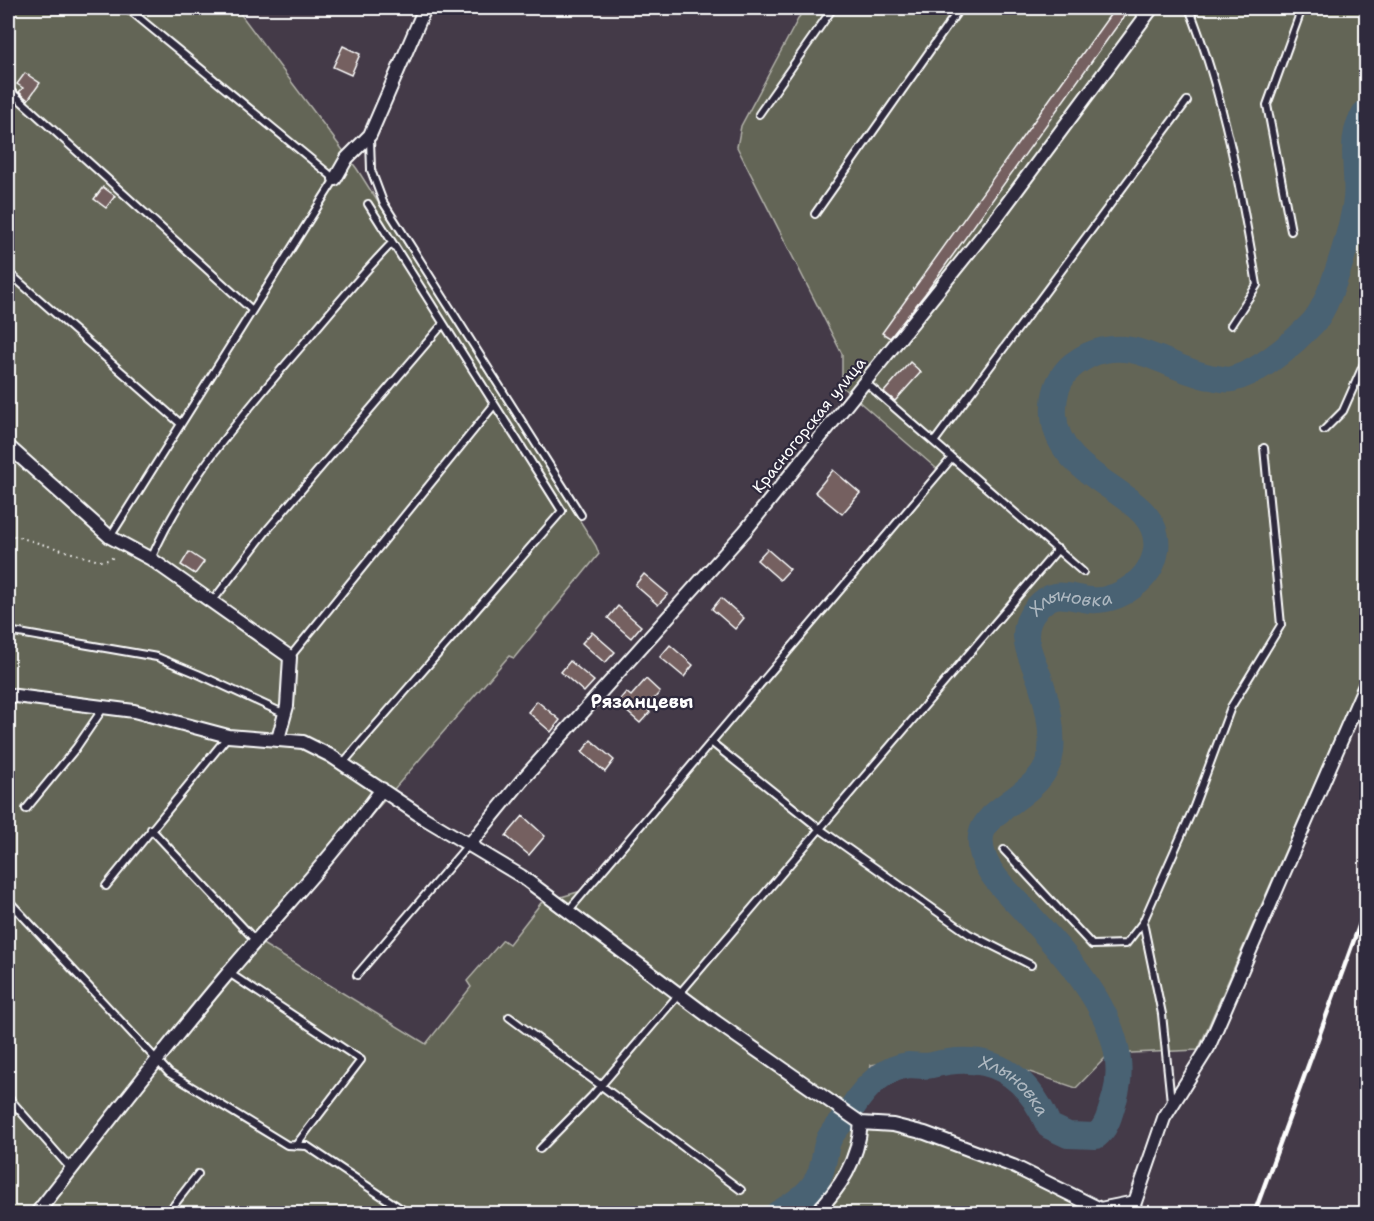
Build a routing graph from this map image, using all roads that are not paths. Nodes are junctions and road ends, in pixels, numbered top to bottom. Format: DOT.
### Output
graph roads {
  1 [pos="127,8"];
  2 [pos="425,8"];
  3 [pos="833,8"];
  4 [pos="960,8"];
  5 [pos="1137,8"];
  6 [pos="1152,8"];
  7 [pos="1189,8"];
  8 [pos="1302,8"];
  9 [pos="1143,19"];
  10 [pos="8,89"];
  11 [pos="1187,101"];
  12 [pos="759,114"];
  13 [pos="370,135"];
  14 [pos="335,179"];
  15 [pos="368,204"];
  16 [pos="816,214"];
  17 [pos="1292,231"];
  18 [pos="391,244"];
  19 [pos="8,272"];
  20 [pos="252,310"];
  21 [pos="443,324"];
  22 [pos="1231,325"];
  23 [pos="1366,359"];
  24 [pos="865,382"];
  25 [pos="494,405"];
  26 [pos="181,424"];
  27 [pos="1324,430"];
  28 [pos="934,442"];
  29 [pos="8,446"];
  30 [pos="1264,448"];
  31 [pos="951,459"];
  32 [pos="581,515"];
  33 [pos="110,537"];
  34 [pos="1058,549"];
  35 [pos="151,559"];
  36 [pos="1083,572"];
  37 [pos="213,602"];
  38 [pos="8,631"];
  39 [pos="290,657"];
  40 [pos="1366,683"];
  41 [pos="8,695"];
  42 [pos="104,707"];
  43 [pos="285,714"];
  44 [pos="228,736"];
  45 [pos="278,739"];
  46 [pos="711,742"];
  47 [pos="343,763"];
  48 [pos="382,789"];
  49 [pos="26,809"];
  50 [pos="151,829"];
  51 [pos="820,829"];
  52 [pos="469,844"];
  53 [pos="1004,850"];
  54 [pos="106,886"];
  55 [pos="8,900"];
  56 [pos="569,910"];
  57 [pos="1143,922"];
  58 [pos="255,940"];
  59 [pos="1031,965"];
  60 [pos="228,972"];
  61 [pos="357,975"];
  62 [pos="680,993"];
  63 [pos="509,1017"];
  64 [pos="158,1058"];
  65 [pos="600,1083"];
  66 [pos="8,1097"];
  67 [pos="1172,1105"];
  68 [pos="861,1124"];
  69 [pos="296,1145"];
  70 [pos="540,1149"];
  71 [pos="71,1169"];
  72 [pos="198,1174"];
  73 [pos="741,1190"];
  74 [pos="1099,1211"];
  75 [pos="36,1214"];
  76 [pos="167,1214"];
  77 [pos="409,1214"];
  78 [pos="815,1214"];
  1 -- 14 [label="lane"];
  2 -- 13 [label="street"];
  3 -- 12 [label="lane"];
  4 -- 16 [label="lane"];
  5 -- 9 [label="lane"];
  6 -- 9 [label="street, Красногорская улица"];
  7 -- 22 [label="lane"];
  8 -- 17 [label="lane"];
  9 -- 24 [label="street, Красногорская улица"];
  10 -- 20 [label="lane"];
  11 -- 28 [label="lane"];
  13 -- 14 [label="street"];
  13 -- 32 [label="lane"];
  14 -- 20 [label="lane"];
  15 -- 18 [label="lane"];
  18 -- 21 [label="lane"];
  18 -- 35 [label="lane"];
  19 -- 26 [label="lane"];
  20 -- 26 [label="lane"];
  21 -- 25 [label="lane"];
  21 -- 37 [label="lane"];
  23 -- 27 [label="lane"];
  24 -- 28 [label="lane"];
  24 -- 52 [label="street, Красногорская улица"];
  25 -- 39 [label="lane"];
  25 -- 47 [label="lane"];
  26 -- 33 [label="lane"];
  28 -- 31 [label="lane"];
  29 -- 33 [label="street"];
  30 -- 57 [label="lane"];
  31 -- 34 [label="lane"];
  31 -- 46 [label="lane"];
  33 -- 35 [label="street"];
  34 -- 36 [label="lane"];
  34 -- 51 [label="lane"];
  35 -- 37 [label="street"];
  37 -- 39 [label="street"];
  38 -- 43 [label="lane"];
  39 -- 43 [label="street"];
  40 -- 67 [label="street"];
  41 -- 42 [label="street"];
  42 -- 44 [label="street"];
  42 -- 49 [label="lane"];
  43 -- 45 [label="street"];
  44 -- 45 [label="street"];
  44 -- 50 [label="lane"];
  45 -- 47 [label="street"];
  46 -- 51 [label="lane"];
  46 -- 56 [label="lane"];
  47 -- 48 [label="street"];
  48 -- 52 [label="street"];
  48 -- 58 [label="street"];
  50 -- 54 [label="lane"];
  50 -- 58 [label="lane"];
  51 -- 59 [label="lane"];
  51 -- 62 [label="lane"];
  52 -- 56 [label="street"];
  52 -- 61 [label="lane"];
  53 -- 57 [label="lane"];
  55 -- 64 [label="lane"];
  56 -- 62 [label="street"];
  57 -- 67 [label="lane"];
  58 -- 60 [label="street"];
  60 -- 64 [label="street"];
  60 -- 69 [label="lane"];
  62 -- 65 [label="lane"];
  62 -- 68 [label="street"];
  63 -- 65 [label="lane"];
  64 -- 69 [label="lane"];
  64 -- 71 [label="street"];
  65 -- 70 [label="lane"];
  65 -- 73 [label="lane"];
  66 -- 71 [label="lane"];
  67 -- 74 [label="street"];
  68 -- 74 [label="street"];
  68 -- 78 [label="street"];
  69 -- 77 [label="lane"];
  71 -- 75 [label="street"];
  72 -- 76 [label="lane"];
}
